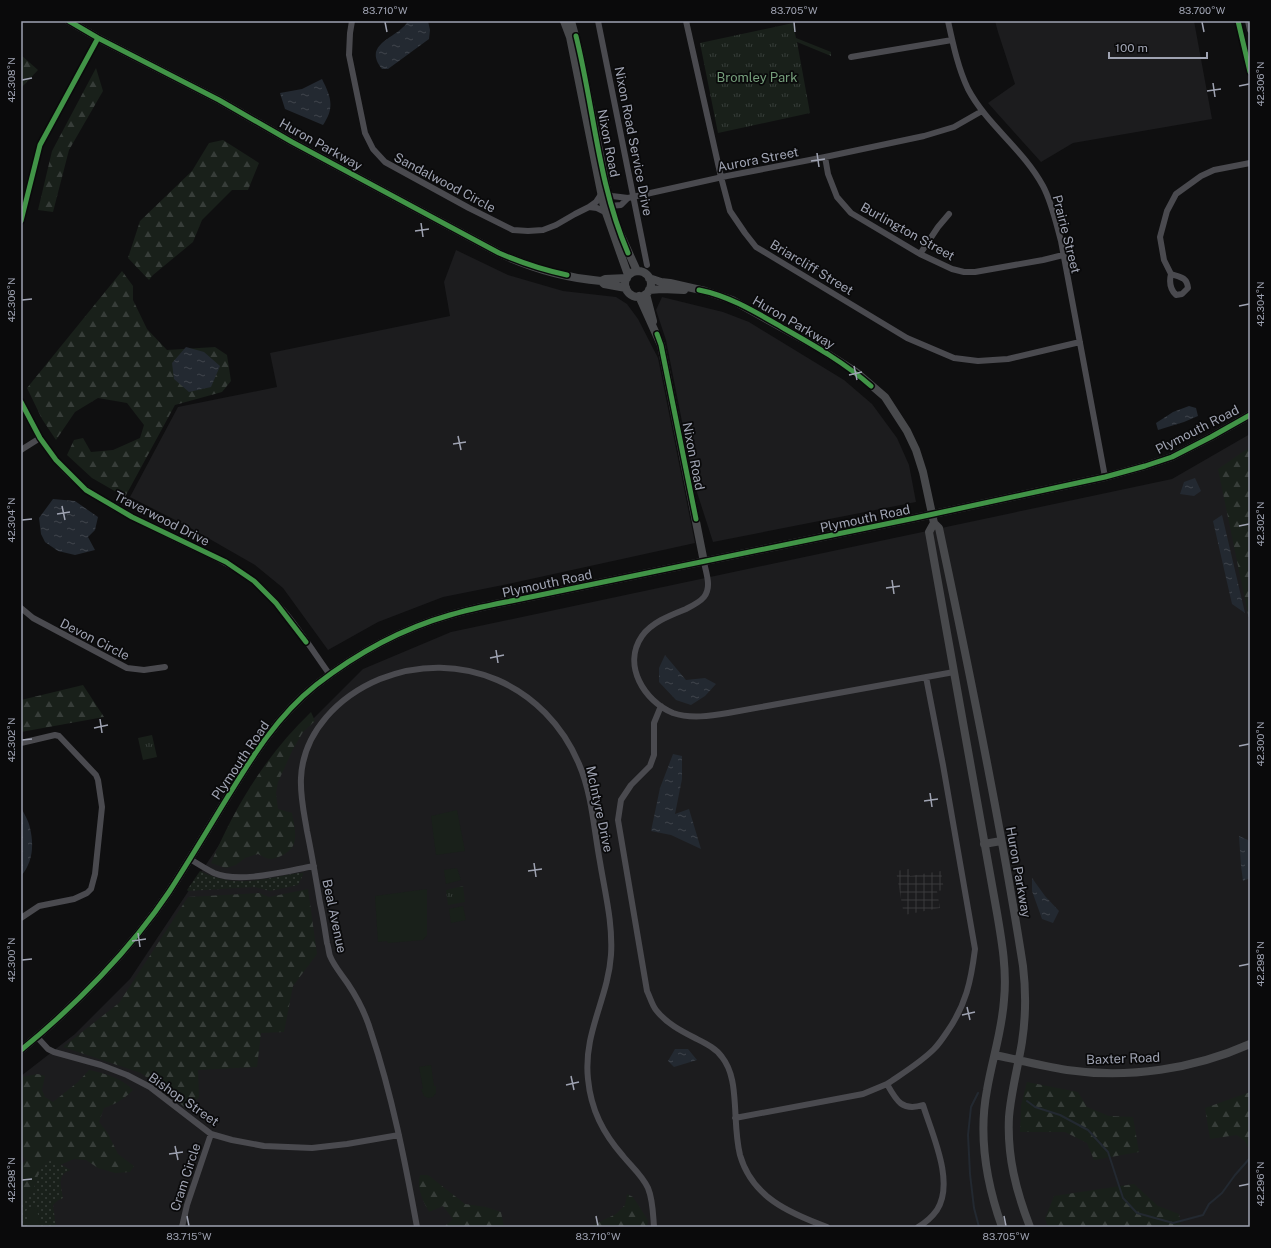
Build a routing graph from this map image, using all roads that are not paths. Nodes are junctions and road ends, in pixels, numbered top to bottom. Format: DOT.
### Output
graph roads {
  1 [pos="69,21"];
  2 [pos="352,21"];
  3 [pos="564,21"];
  4 [pos="571,21"];
  5 [pos="598,21"];
  6 [pos="686,21"];
  7 [pos="948,21"];
  8 [pos="1238,21"];
  9 [pos="1248,21"];
  10 [pos="1250,30"];
  11 [pos="98,38"];
  12 [pos="952,40"];
  13 [pos="851,57"];
  14 [pos="1250,67"];
  15 [pos="982,111"];
  16 [pos="825,157"];
  17 [pos="1250,163"];
  18 [pos="721,177"];
  19 [pos="603,191"];
  20 [pos="631,198"];
  21 [pos="589,207"];
  22 [pos="608,209"];
  23 [pos="949,214"];
  24 [pos="21,221"];
  25 [pos="920,254"];
  26 [pos="1063,255"];
  27 [pos="647,265"];
  28 [pos="637,271"];
  29 [pos="1171,274"];
  30 [pos="627,276"];
  31 [pos="649,278"];
  32 [pos="601,281"];
  33 [pos="626,288"];
  34 [pos="699,290"];
  35 [pos="644,293"];
  36 [pos="1080,342"];
  37 [pos="21,402"];
  38 [pos="1250,415"];
  39 [pos="40,438"];
  40 [pos="21,450"];
  41 [pos="1105,477"];
  42 [pos="932,515"];
  43 [pos="934,523"];
  44 [pos="704,562"];
  45 [pos="21,608"];
  46 [pos="164,667"];
  47 [pos="954,672"];
  48 [pos="330,675"];
  49 [pos="926,677"];
  50 [pos="970,678"];
  51 [pos="661,706"];
  52 [pos="21,743"];
  53 [pos="1001,841"];
  54 [pos="984,844"];
  55 [pos="190,859"];
  56 [pos="314,866"];
  57 [pos="21,918"];
  58 [pos="37,1037"];
  59 [pos="1250,1044"];
  60 [pos="21,1050"];
  61 [pos="995,1055"];
  62 [pos="1018,1060"];
  63 [pos="887,1084"];
  64 [pos="735,1118"];
  65 [pos="211,1134"];
  66 [pos="399,1135"];
  67 [pos="182,1227"];
  68 [pos="417,1227"];
  69 [pos="654,1227"];
  70 [pos="827,1227"];
  71 [pos="918,1227"];
  72 [pos="1002,1227"];
  73 [pos="1030,1227"];
  1 -- 11 [label="main road, Huron Parkway"];
  2 -- 21 [label="street, Sandalwood Circle"];
  3 -- 19 [label="main road, Nixon Road"];
  4 -- 19 [label="main road, Nixon Road"];
  5 -- 20 [label="street, Nixon Road Service Drive"];
  6 -- 18 [label="street, Briarcliff Street"];
  7 -- 12 [label="street, Prairie Street"];
  8 -- 14 [label="street"];
  9 -- 10 [label="street"];
  11 -- 24 [label="street"];
  11 -- 32 [label="main road, Huron Parkway"];
  12 -- 13 [label="street"];
  12 -- 15 [label="street, Prairie Street"];
  15 -- 16 [label="street, Aurora Street"];
  15 -- 26 [label="street, Prairie Street"];
  16 -- 18 [label="street, Aurora Street"];
  16 -- 25 [label="street, Burlington Street"];
  17 -- 29 [label="street"];
  18 -- 20 [label="street, Aurora Street"];
  18 -- 36 [label="street, Briarcliff Street"];
  19 -- 20 [label="street, Aurora Street"];
  19 -- 21 [label="street, Sandalwood Circle"];
  19 -- 22 [label="main road, Nixon Road"];
  20 -- 22 [label="street, Aurora Street"];
  20 -- 27 [label="street, Nixon Road Service Drive"];
  21 -- 22 [label="street"];
  22 -- 28 [label="main road, Nixon Road"];
  22 -- 30 [label="main road, Nixon Road"];
  23 -- 25 [label="street"];
  25 -- 26 [label="street, Burlington Street"];
  26 -- 36 [label="street, Prairie Street"];
  28 -- 30 [label="main road"];
  28 -- 31 [label="main road"];
  30 -- 32 [label="main road, Huron Parkway"];
  30 -- 33 [label="main road"];
  31 -- 34 [label="main road, Huron Parkway"];
  31 -- 35 [label="main road"];
  32 -- 33 [label="main road, Huron Parkway"];
  33 -- 35 [label="main road"];
  34 -- 35 [label="main road, Huron Parkway"];
  34 -- 42 [label="main road, Huron Parkway"];
  35 -- 44 [label="main road, Nixon Road"];
  36 -- 41 [label="street, Prairie Street"];
  37 -- 39 [label="street, Traverwood Drive"];
  38 -- 41 [label="main road, Plymouth Road"];
  39 -- 40 [label="street"];
  39 -- 48 [label="street, Traverwood Drive"];
  41 -- 42 [label="main road, Plymouth Road"];
  42 -- 43 [label="main road, Huron Parkway"];
  42 -- 44 [label="main road, Plymouth Road"];
  43 -- 47 [label="main road, Huron Parkway"];
  43 -- 50 [label="main road, Huron Parkway"];
  44 -- 48 [label="main road, Plymouth Road"];
  44 -- 51 [label="street"];
  45 -- 46 [label="street, Devon Circle"];
  47 -- 49 [label="street"];
  47 -- 50 [label="main road"];
  47 -- 54 [label="main road, Huron Parkway"];
  48 -- 55 [label="main road, Plymouth Road"];
  49 -- 51 [label="street"];
  49 -- 63 [label="street"];
  50 -- 53 [label="main road, Huron Parkway"];
  51 -- 64 [label="street"];
  52 -- 57 [label="street"];
  53 -- 54 [label="main road"];
  53 -- 62 [label="main road, Huron Parkway"];
  54 -- 61 [label="main road, Huron Parkway"];
  55 -- 56 [label="street, Beal Avenue"];
  55 -- 58 [label="main road, Plymouth Road"];
  56 -- 66 [label="street, Beal Avenue"];
  56 -- 69 [label="street, McIntyre Drive"];
  58 -- 60 [label="main road, Plymouth Road"];
  58 -- 65 [label="street, Bishop Street"];
  59 -- 62 [label="main road, Baxter Road"];
  61 -- 62 [label="main road, Baxter Road"];
  61 -- 72 [label="main road, Huron Parkway"];
  62 -- 73 [label="main road, Huron Parkway"];
  63 -- 64 [label="street"];
  63 -- 71 [label="street"];
  64 -- 70 [label="street"];
  65 -- 66 [label="street, Bishop Street"];
  65 -- 67 [label="street, Cram Circle"];
  66 -- 68 [label="street, Beal Avenue"];
}
